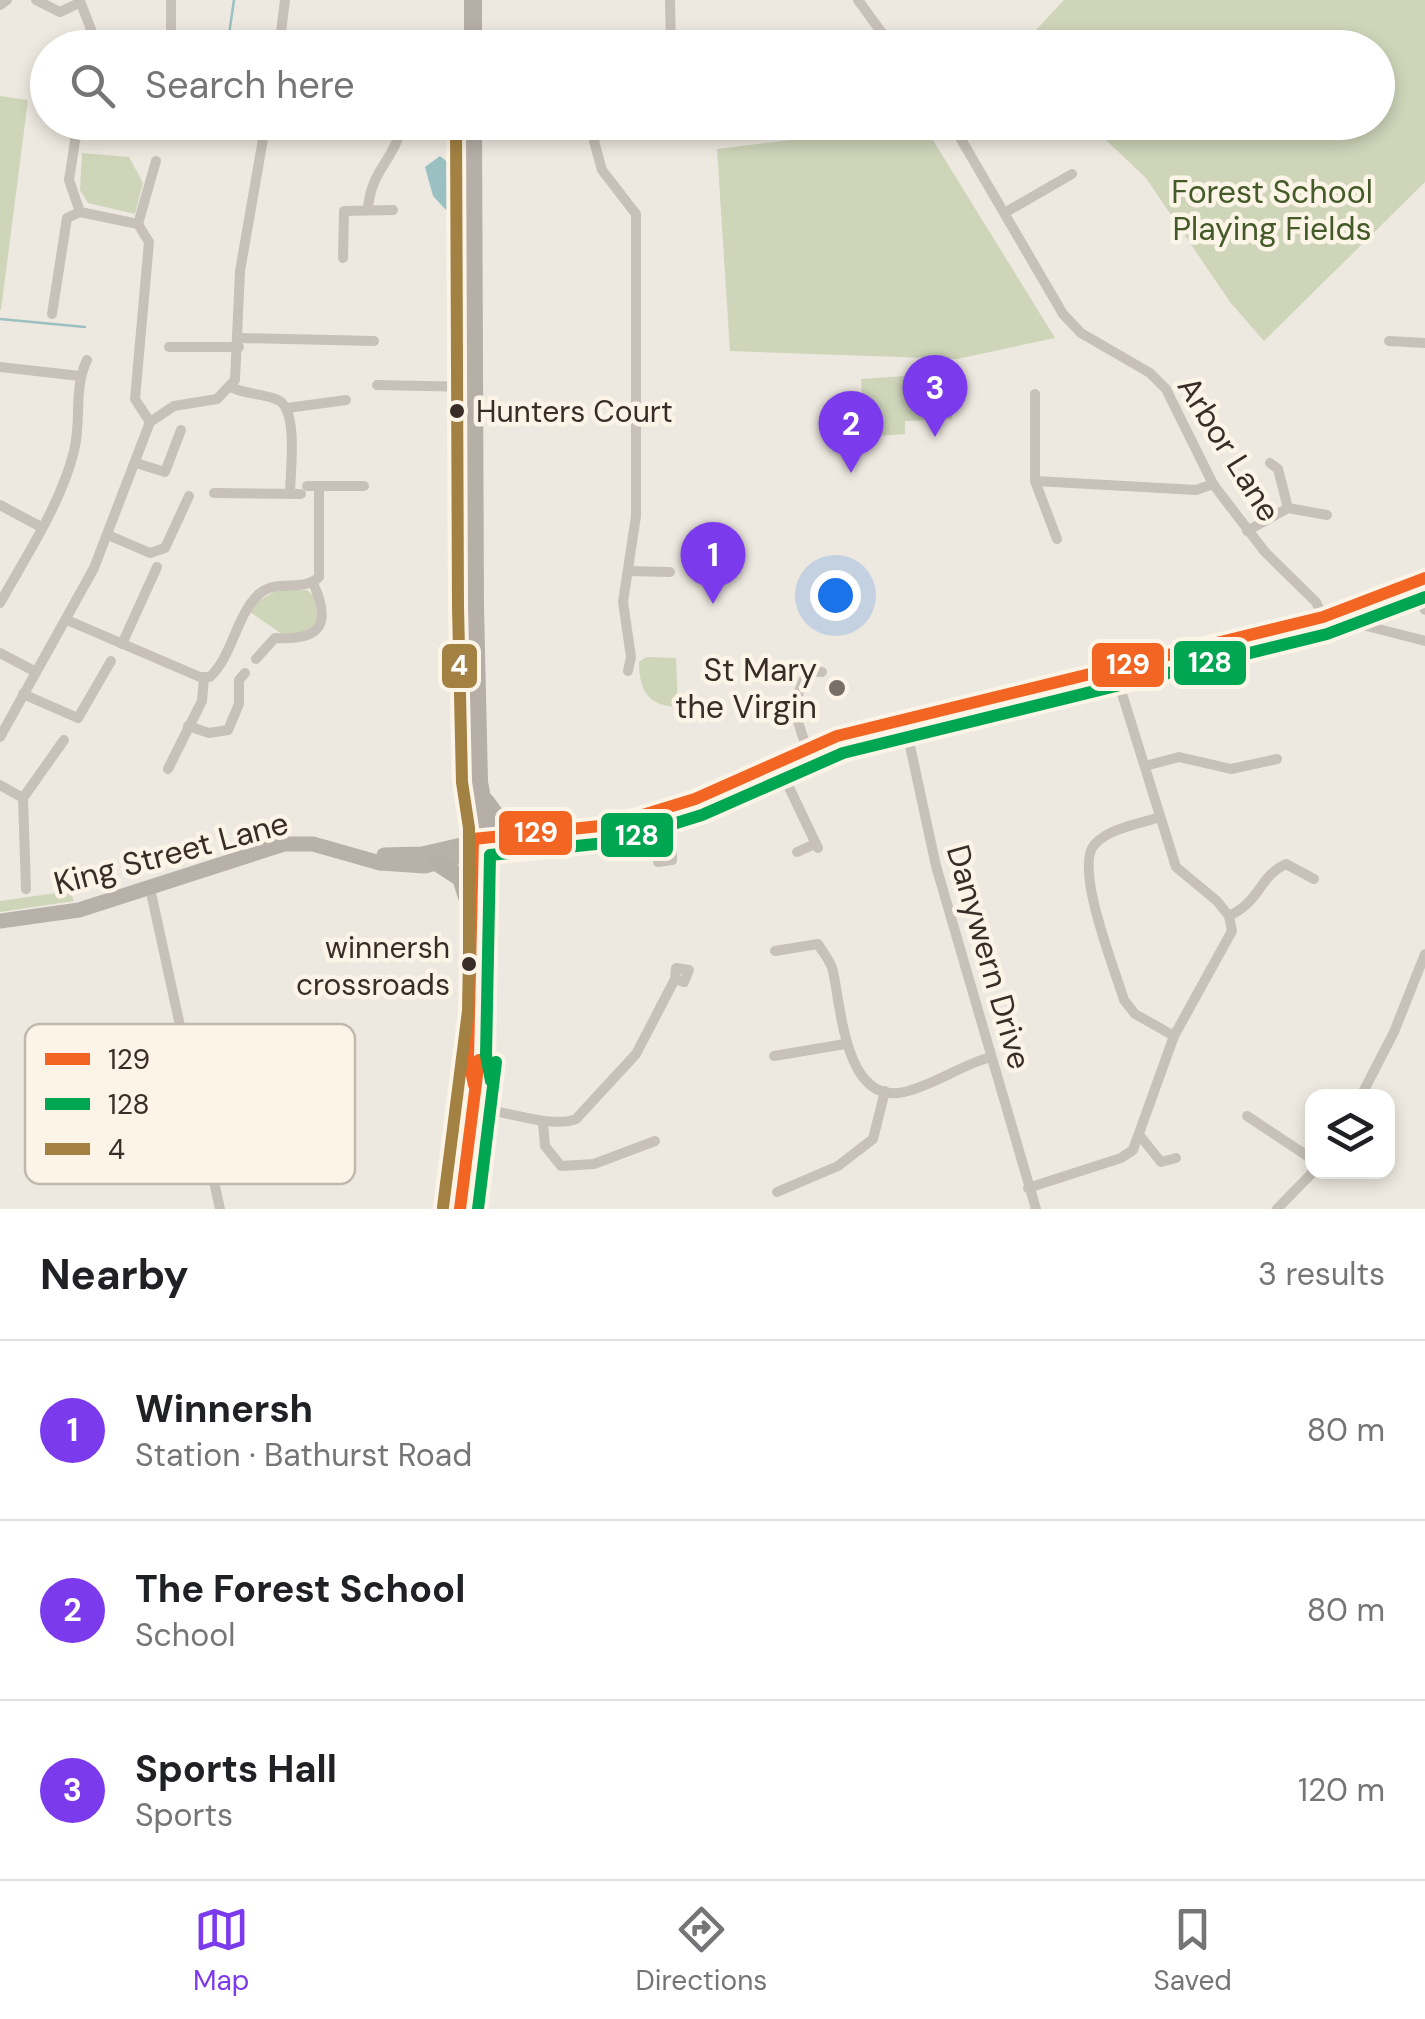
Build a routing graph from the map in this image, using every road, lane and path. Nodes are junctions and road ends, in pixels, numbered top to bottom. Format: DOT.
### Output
graph roads {
  1 [pos="7,0"];
  2 [pos="36,0"];
  3 [pos="171,0"];
  4 [pos="285,0"];
  5 [pos="473,0"];
  6 [pos="670,0"];
  7 [pos="858,0"];
  8 [pos="80,2"];
  9 [pos="0,5"];
  10 [pos="91,30"];
  11 [pos="170,30"];
  12 [pos="281,30"];
  13 [pos="473,30"];
  14 [pos="671,30"];
  15 [pos="880,30"];
  16 [pos="75,140"];
  17 [pos="263,140"];
  18 [pos="397,140"];
  19 [pos="474,140"];
  20 [pos="594,140"];
  21 [pos="962,140"];
  22 [pos="156,161"];
  23 [pos="1072,174"];
  24 [pos="368,210"];
  25 [pos="393,210"];
  26 [pos="80,212"];
  27 [pos="1006,212"];
  28 [pos="138,224"];
  29 [pos="343,258"];
  30 [pos="52,314"];
  31 [pos="374,341"];
  32 [pos="1389,341"];
  33 [pos="238,342"];
  34 [pos="1425,343"];
  35 [pos="169,348"];
  36 [pos="87,360"];
  37 [pos="0,367"];
  38 [pos="80,376"];
  39 [pos="376,384"];
  40 [pos="231,387"];
  41 [pos="474,387"];
  42 [pos="1034,394"];
  43 [pos="346,400"];
  44 [pos="286,408"];
  45 [pos="150,422"];
  46 [pos="181,430"];
  47 [pos="136,463"];
  48 [pos="1270,463"];
  49 [pos="1035,481"];
  50 [pos="1213,484"];
  51 [pos="364,486"];
  52 [pos="304,490"];
  53 [pos="214,493"];
  54 [pos="189,496"];
  55 [pos="0,505"];
  56 [pos="1288,508"];
  57 [pos="1327,515"];
  58 [pos="41,527"];
  59 [pos="1248,531"];
  60 [pos="108,536"];
  61 [pos="1057,538"];
  62 [pos="157,567"];
  63 [pos="628,571"];
  64 [pos="670,572"];
  65 [pos="1420,580"];
  66 [pos="313,582"];
  67 [pos="0,603"];
  68 [pos="1425,610"];
  69 [pos="1322,617"];
  70 [pos="67,620"];
  71 [pos="1350,622"];
  72 [pos="266,627"];
  73 [pos="275,638"];
  74 [pos="1425,641"];
  75 [pos="122,644"];
  76 [pos="0,653"];
  77 [pos="256,659"];
  78 [pos="112,661"];
  79 [pos="812,668"];
  80 [pos="1114,668"];
  81 [pos="628,671"];
  82 [pos="36,672"];
  83 [pos="227,674"];
  84 [pos="204,678"];
  85 [pos="24,694"];
  86 [pos="904,716"];
  87 [pos="188,726"];
  88 [pos="0,736"];
  89 [pos="64,740"];
  90 [pos="807,747"];
  91 [pos="776,760"];
  92 [pos="1277,760"];
  93 [pos="1145,766"];
  94 [pos="168,769"];
  95 [pos="479,782"];
  96 [pos="0,785"];
  97 [pos="23,798"];
  98 [pos="485,802"];
  99 [pos="672,807"];
  100 [pos="1160,817"];
  101 [pos="520,832"];
  102 [pos="478,843"];
  103 [pos="797,852"];
  104 [pos="354,855"];
  105 [pos="658,862"];
  106 [pos="438,863"];
  107 [pos="1314,878"];
  108 [pos="26,888"];
  109 [pos="150,888"];
  110 [pos="473,915"];
  111 [pos="1229,916"];
  112 [pos="0,921"];
  113 [pos="775,951"];
  114 [pos="1425,954"];
  115 [pos="675,979"];
  116 [pos="180,1024"];
  117 [pos="1174,1036"];
  118 [pos="845,1044"];
  119 [pos="774,1056"];
  120 [pos="991,1056"];
  121 [pos="474,1085"];
  122 [pos="1366,1089"];
  123 [pos="885,1091"];
  124 [pos="472,1107"];
  125 [pos="1247,1116"];
  126 [pos="543,1122"];
  127 [pos="1141,1137"];
  128 [pos="654,1141"];
  129 [pos="1305,1154"];
  130 [pos="1176,1158"];
  131 [pos="1305,1179"];
  132 [pos="215,1184"];
  133 [pos="1028,1188"];
  134 [pos="778,1192"];
  135 [pos="220,1209"];
  136 [pos="460,1209"];
  137 [pos="1036,1209"];
  138 [pos="1277,1209"];
  1 -- 9 [label="street"];
  2 -- 8 [label="street"];
  3 -- 11 [label="street"];
  4 -- 12 [label="street"];
  5 -- 13 [label="main road"];
  6 -- 14 [label="street"];
  7 -- 15 [label="street"];
  8 -- 10 [label="street"];
  16 -- 26 [label="street"];
  17 -- 33 [label="street"];
  18 -- 24 [label="street"];
  19 -- 41 [label="main road"];
  20 -- 63 [label="street"];
  21 -- 27 [label="street, Arbor Lane"];
  22 -- 28 [label="street"];
  23 -- 27 [label="street"];
  24 -- 25 [label="street"];
  24 -- 29 [label="street"];
  26 -- 28 [label="street"];
  26 -- 30 [label="street"];
  27 -- 50 [label="street, Arbor Lane"];
  28 -- 45 [label="street"];
  31 -- 33 [label="street"];
  32 -- 34 [label="street"];
  33 -- 35 [label="street"];
  33 -- 40 [label="street"];
  36 -- 38 [label="street"];
  37 -- 38 [label="street"];
  38 -- 58 [label="street"];
  39 -- 41 [label="street"];
  40 -- 44 [label="street"];
  40 -- 45 [label="street"];
  41 -- 95 [label="main road"];
  42 -- 49 [label="street"];
  43 -- 44 [label="street"];
  44 -- 52 [label="street"];
  45 -- 47 [label="street"];
  46 -- 47 [label="street"];
  47 -- 60 [label="street"];
  48 -- 56 [label="street"];
  49 -- 50 [label="street"];
  49 -- 61 [label="street"];
  50 -- 59 [label="street, Arbor Lane"];
  51 -- 52 [label="street"];
  52 -- 53 [label="street"];
  52 -- 66 [label="street"];
  54 -- 60 [label="street"];
  55 -- 58 [label="street"];
  56 -- 57 [label="street"];
  56 -- 59 [label="street"];
  58 -- 67 [label="street"];
  59 -- 69 [label="street, Arbor Lane"];
  60 -- 70 [label="street"];
  62 -- 75 [label="street"];
  63 -- 64 [label="street"];
  63 -- 81 [label="street"];
  65 -- 68 [label="street"];
  65 -- 69 [label="main road"];
  66 -- 73 [label="street"];
  66 -- 84 [label="street"];
  69 -- 80 [label="main road"];
  70 -- 75 [label="street"];
  70 -- 82 [label="street"];
  71 -- 74 [label="street"];
  72 -- 73 [label="street"];
  73 -- 77 [label="street"];
  75 -- 84 [label="street"];
  76 -- 82 [label="street"];
  78 -- 85 [label="street"];
  79 -- 90 [label="street"];
  80 -- 86 [label="main road"];
  80 -- 93 [label="street"];
  82 -- 85 [label="street"];
  83 -- 87 [label="street"];
  84 -- 87 [label="street"];
  85 -- 88 [label="street"];
  86 -- 90 [label="main road"];
  86 -- 120 [label="street, Danywern Drive"];
  87 -- 94 [label="street"];
  89 -- 97 [label="street"];
  90 -- 91 [label="main road"];
  91 -- 99 [label="main road"];
  91 -- 103 [label="street"];
  92 -- 93 [label="street"];
  93 -- 100 [label="street"];
  95 -- 98 [label="main road"];
  95 -- 102 [label="main road"];
  96 -- 97 [label="street"];
  97 -- 108 [label="street"];
  98 -- 101 [label="main road"];
  98 -- 102 [label="main road"];
  99 -- 101 [label="main road"];
  99 -- 105 [label="street"];
  100 -- 111 [label="street"];
  100 -- 117 [label="street"];
  101 -- 102 [label="main road"];
  102 -- 104 [label="main road, King Street Lane"];
  102 -- 106 [label="main road, King Street Lane"];
  102 -- 110 [label="main road"];
  102 -- 121 [label="main road"];
  104 -- 106 [label="main road, King Street Lane"];
  104 -- 109 [label="main road, King Street Lane"];
  106 -- 110 [label="main road"];
  107 -- 111 [label="street"];
  109 -- 112 [label="main road, King Street Lane"];
  109 -- 116 [label="street"];
  110 -- 121 [label="main road"];
  111 -- 117 [label="street"];
  113 -- 118 [label="street"];
  114 -- 122 [label="street"];
  115 -- 126 [label="street"];
  117 -- 127 [label="street"];
  118 -- 119 [label="street"];
  118 -- 123 [label="street"];
  120 -- 123 [label="street"];
  120 -- 133 [label="street, Danywern Drive"];
  121 -- 124 [label="main road"];
  123 -- 134 [label="street"];
  124 -- 126 [label="street"];
  124 -- 136 [label="main road"];
  125 -- 129 [label="street"];
  126 -- 128 [label="street"];
  127 -- 130 [label="street"];
  127 -- 133 [label="street"];
  131 -- 138 [label="street"];
  132 -- 135 [label="street"];
  133 -- 137 [label="street, Danywern Drive"];
}
